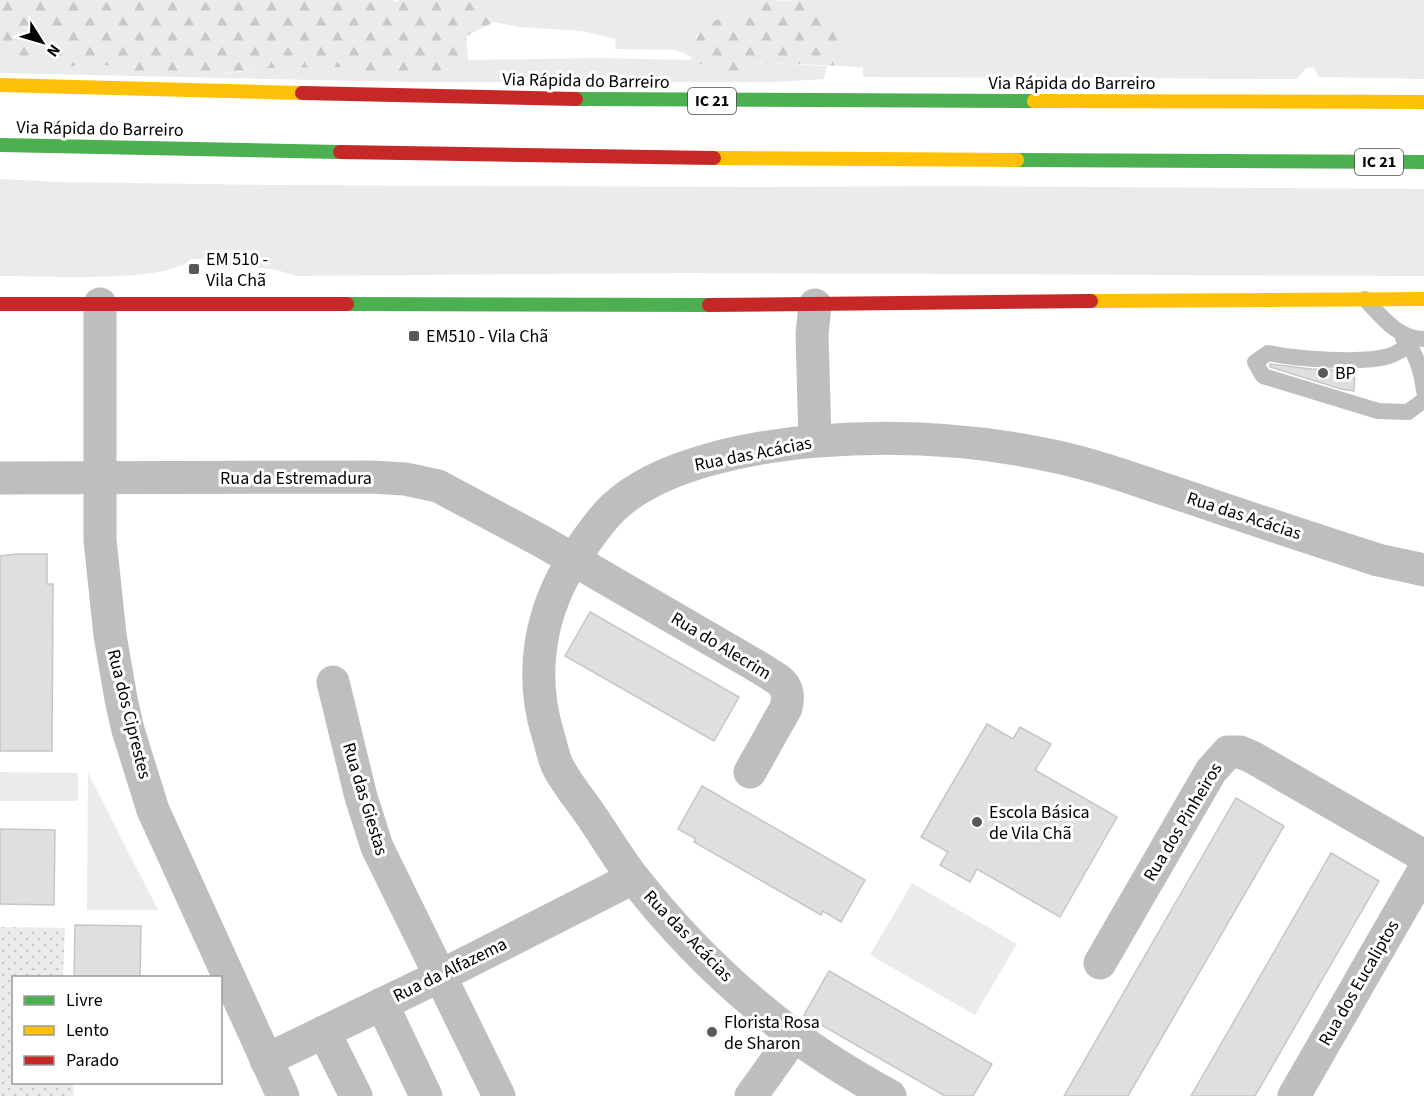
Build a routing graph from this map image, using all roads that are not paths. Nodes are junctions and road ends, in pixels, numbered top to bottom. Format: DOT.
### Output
graph roads {
  1 [pos="0,85"];
  2 [pos="1424,102"];
  3 [pos="0,145"];
  4 [pos="1424,162"];
  5 [pos="1365,299"];
  6 [pos="1424,299"];
  7 [pos="0,304"];
  8 [pos="100,304"];
  9 [pos="815,305"];
  10 [pos="1417,341"];
  11 [pos="1424,391"];
  12 [pos="1424,400"];
  13 [pos="815,441"];
  14 [pos="0,478"];
  15 [pos="100,478"];
  16 [pos="573,560"];
  17 [pos="1424,570"];
  18 [pos="333,682"];
  19 [pos="750,771"];
  20 [pos="1424,856"];
  21 [pos="1424,870"];
  22 [pos="633,878"];
  23 [pos="1100,963"];
  24 [pos="440,976"];
  25 [pos="382,1004"];
  26 [pos="324,1032"];
  27 [pos="794,1036"];
  28 [pos="266,1060"];
  29 [pos="844,1085"];
  30 [pos="283,1096"];
  31 [pos="356,1096"];
  32 [pos="426,1096"];
  33 [pos="499,1096"];
  34 [pos="751,1096"];
  35 [pos="890,1096"];
  36 [pos="1294,1096"];
  1 -- 2 [label="main road, Via Rápida do Barreiro / IC 21"];
  3 -- 4 [label="main road, Via Rápida do Barreiro / IC 21"];
  5 -- 6 [label="main road"];
  5 -- 9 [label="main road"];
  5 -- 10 [label="lane"];
  7 -- 8 [label="main road"];
  8 -- 9 [label="main road"];
  8 -- 15 [label="street, Rua dos Ciprestes"];
  9 -- 13 [label="street"];
  10 -- 11 [label="lane"];
  10 -- 12 [label="lane"];
  13 -- 16 [label="street, Rua das Acácias"];
  13 -- 17 [label="street, Rua das Acácias"];
  14 -- 15 [label="street, Rua da Estremadura"];
  15 -- 16 [label="street, Rua da Estremadura"];
  15 -- 28 [label="street, Rua dos Ciprestes"];
  16 -- 19 [label="street, Rua do Alecrim"];
  16 -- 22 [label="street, Rua das Acácias"];
  18 -- 24 [label="street, Rua das Giestas"];
  20 -- 23 [label="street, Rua dos Pinheiros"];
  21 -- 36 [label="street, Rua dos Eucaliptos"];
  22 -- 24 [label="street, Rua da Alfazema"];
  22 -- 27 [label="street, Rua das Acácias"];
  24 -- 25 [label="street, Rua da Alfazema"];
  24 -- 33 [label="street, Rua das Giestas"];
  25 -- 26 [label="street, Rua da Alfazema"];
  25 -- 32 [label="street"];
  26 -- 28 [label="street, Rua da Alfazema"];
  26 -- 31 [label="street"];
  27 -- 29 [label="street, Rua das Acácias"];
  27 -- 34 [label="street"];
  28 -- 30 [label="street, Rua dos Ciprestes"];
  29 -- 35 [label="street, Rua das Acácias"];
}
